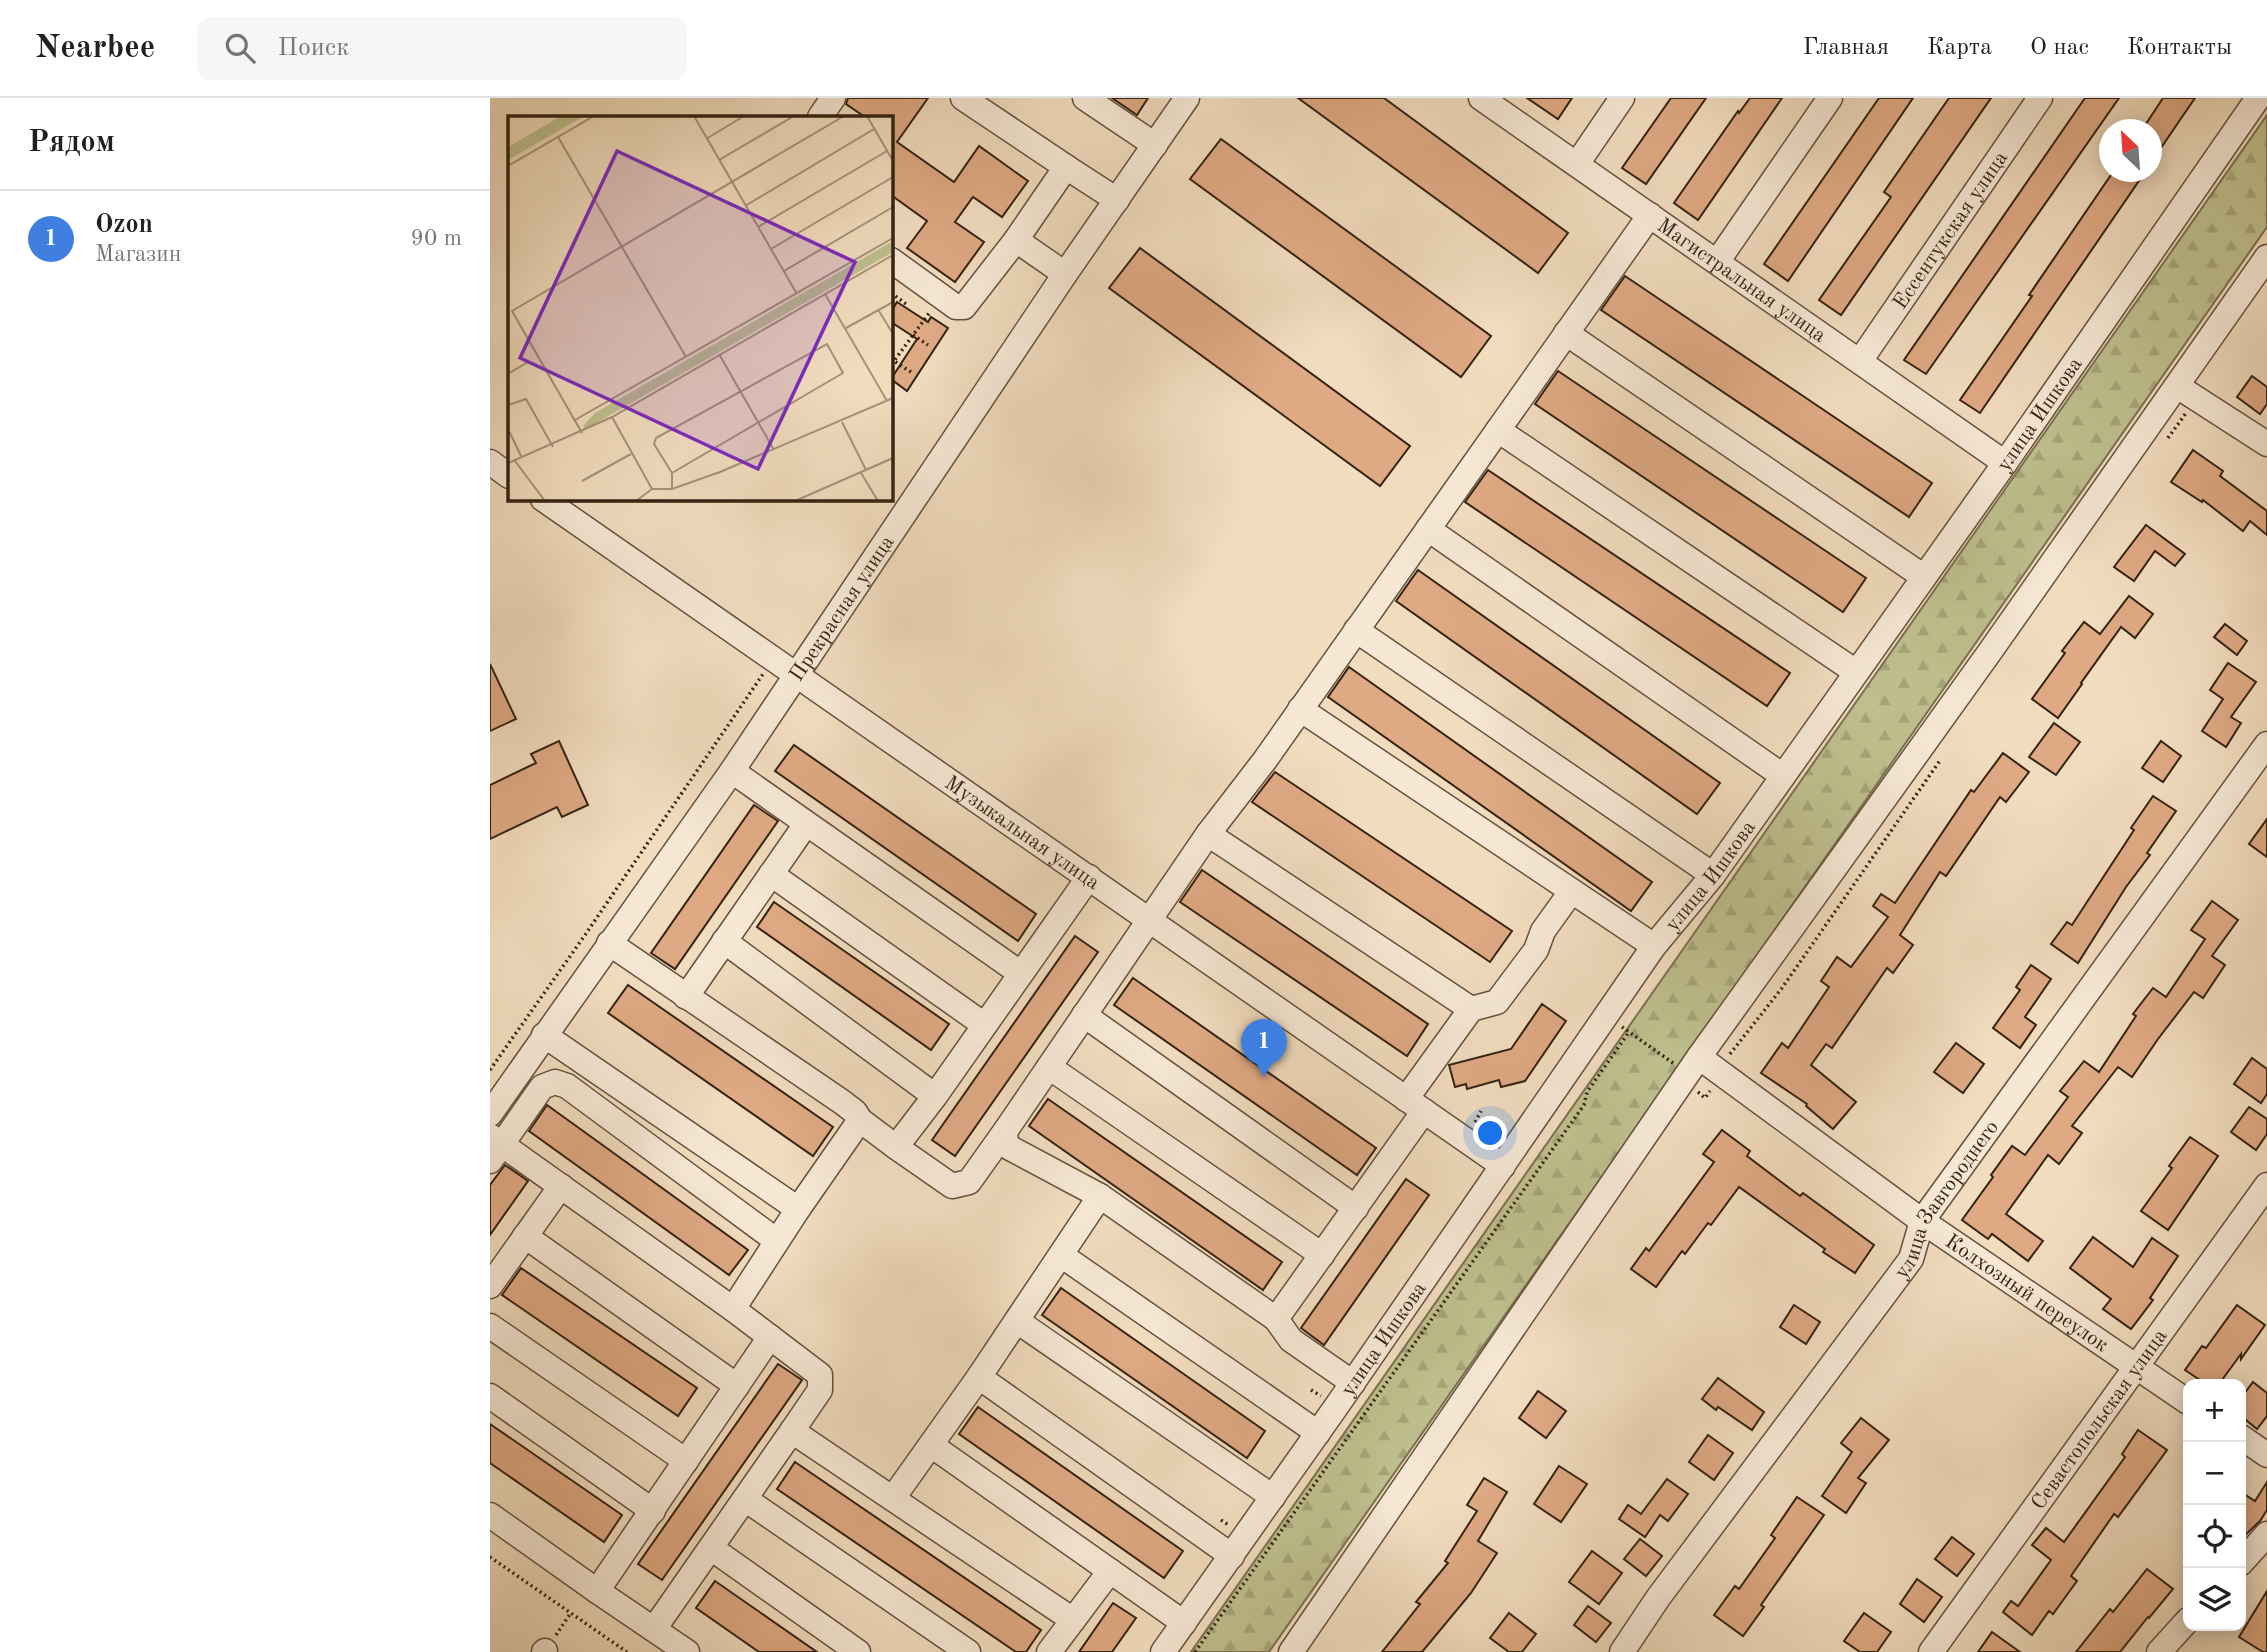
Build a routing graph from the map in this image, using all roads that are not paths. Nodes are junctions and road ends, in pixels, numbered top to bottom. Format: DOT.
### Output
graph roads {
  1 [pos="834,98"];
  2 [pos="963,98"];
  3 [pos="1085,98"];
  4 [pos="1187,98"];
  5 [pos="1481,98"];
  6 [pos="1622,98"];
  7 [pos="1830,98"];
  8 [pos="2040,98"];
  9 [pos="2258,98"];
  10 [pos="821,116"];
  11 [pos="1154,145"];
  12 [pos="1577,164"];
  13 [pos="1066,167"];
  14 [pos="1117,200"];
  15 [pos="1650,215"];
  16 [pos="1016,240"];
  17 [pos="2267,257"];
  18 [pos="892,261"];
  19 [pos="1717,262"];
  20 [pos="1065,274"];
  21 [pos="1566,333"];
  22 [pos="1860,361"];
  23 [pos="2187,392"];
  24 [pos="1498,430"];
  25 [pos="2267,444"];
  26 [pos="490,462"];
  27 [pos="2005,463"];
  28 [pos="508,474"];
  29 [pos="544,500"];
  30 [pos="1428,529"];
  31 [pos="1924,577"];
  32 [pos="1356,631"];
  33 [pos="1856,672"];
  34 [pos="797,675"];
  35 [pos="1300,709"];
  36 [pos="2267,744"];
  37 [pos="732,771"];
  38 [pos="1783,776"];
  39 [pos="806,824"];
  40 [pos="1208,834"];
  41 [pos="771,874"];
  42 [pos="1713,875"];
  43 [pos="1088,877"];
  44 [pos="1571,892"];
  45 [pos="1149,920"];
  46 [pos="724,941"];
  47 [pos="609,943"];
  48 [pos="1654,946"];
  49 [pos="1020,973"];
  50 [pos="685,997"];
  51 [pos="1471,1009"];
  52 [pos="1084,1015"];
  53 [pos="983,1024"];
  54 [pos="544,1035"];
  55 [pos="1691,1063"];
  56 [pos="1049,1067"];
  57 [pos="935,1096"];
  58 [pos="1415,1105"];
  59 [pos="490,1114"];
  60 [pos="860,1120"];
  61 [pos="1006,1130"];
  62 [pos="494,1147"];
  63 [pos="896,1147"];
  64 [pos="1503,1166"];
  65 [pos="2267,1185"];
  66 [pos="561,1186"];
  67 [pos="1100,1196"];
  68 [pos="1356,1208"];
  69 [pos="798,1209"];
  70 [pos="1922,1221"];
  71 [pos="525,1236"];
  72 [pos="777,1241"];
  73 [pos="1061,1255"];
  74 [pos="1322,1255"];
  75 [pos="490,1286"];
  76 [pos="733,1309"];
  77 [pos="1276,1319"];
  78 [pos="1017,1321"];
  79 [pos="490,1326"];
  80 [pos="770,1337"];
  81 [pos="2135,1366"];
  82 [pos="979,1377"];
  83 [pos="1353,1383"];
  84 [pos="737,1386"];
  85 [pos="490,1396"];
  86 [pos="2183,1399"];
  87 [pos="792,1432"];
  88 [pos="1318,1433"];
  89 [pos="2246,1440"];
  90 [pos="931,1445"];
  91 [pos="2267,1455"];
  92 [pos="686,1461"];
  93 [pos="1273,1497"];
  94 [pos="894,1498"];
  95 [pos="745,1499"];
  96 [pos="653,1511"];
  97 [pos="490,1515"];
  98 [pos="2267,1534"];
  99 [pos="711,1548"];
  100 [pos="1233,1556"];
  101 [pos="2246,1557"];
  102 [pos="1110,1571"];
  103 [pos="597,1591"];
  104 [pos="1073,1620"];
  105 [pos="1184,1623"];
  106 [pos="2183,1626"];
  107 [pos="654,1629"];
  108 [pos="687,1652"];
  109 [pos="858,1652"];
  110 [pos="968,1652"];
  111 [pos="1049,1652"];
  112 [pos="1163,1652"];
  113 [pos="1291,1652"];
  114 [pos="1622,1652"];
  115 [pos="1931,1652"];
  116 [pos="2159,1652"];
  1 -- 10 [label="street"];
  2 -- 13 [label="street"];
  3 -- 11 [label="street"];
  4 -- 11 [label="street, Прекрасная улица"];
  5 -- 12 [label="street, Магистральная улица"];
  6 -- 12 [label="street"];
  7 -- 19 [label="street"];
  8 -- 22 [label="street, Ессентукская улица"];
  9 -- 27 [label="street, улица Ишкова"];
  11 -- 14 [label="street, Прекрасная улица"];
  12 -- 15 [label="street, Магистральная улица"];
  13 -- 14 [label="street"];
  13 -- 16 [label="street"];
  14 -- 20 [label="street, Прекрасная улица"];
  15 -- 19 [label="street, Магистральная улица"];
  15 -- 21 [label="street"];
  16 -- 18 [label="street"];
  16 -- 20 [label="street"];
  17 -- 23 [label="street"];
  19 -- 22 [label="street, Магистральная улица"];
  20 -- 34 [label="street, Прекрасная улица"];
  21 -- 24 [label="street"];
  21 -- 31 [label="street"];
  22 -- 27 [label="street, Магистральная улица"];
  23 -- 25 [label="street"];
  23 -- 55 [label="street"];
  24 -- 30 [label="street"];
  24 -- 33 [label="street"];
  26 -- 28 [label="street"];
  27 -- 31 [label="street, улица Ишкова"];
  29 -- 34 [label="street, Музыкальная улица"];
  30 -- 32 [label="street"];
  30 -- 38 [label="street"];
  31 -- 33 [label="street, улица Ишкова"];
  32 -- 35 [label="street"];
  32 -- 42 [label="street"];
  33 -- 38 [label="street, улица Ишкова"];
  34 -- 37 [label="street, Прекрасная улица"];
  34 -- 43 [label="street, Музыкальная улица"];
  35 -- 40 [label="street"];
  35 -- 44 [label="street"];
  36 -- 70 [label="street, улица Завгороднего"];
  37 -- 39 [label="street"];
  37 -- 47 [label="street, Прекрасная улица"];
  38 -- 42 [label="street, улица Ишкова"];
  39 -- 41 [label="street"];
  39 -- 49 [label="street"];
  40 -- 45 [label="street"];
  40 -- 51 [label="street"];
  41 -- 46 [label="street"];
  41 -- 53 [label="street"];
  42 -- 48 [label="street, улица Ишкова"];
  43 -- 45 [label="street, Музыкальная улица"];
  43 -- 49 [label="street"];
  44 -- 48 [label="street"];
  44 -- 51 [label="street"];
  45 -- 52 [label="street"];
  45 -- 58 [label="street, Музыкальная улица"];
  46 -- 50 [label="street"];
  46 -- 57 [label="street"];
  47 -- 50 [label="street"];
  47 -- 54 [label="street, Прекрасная улица"];
  48 -- 64 [label="street, улица Ишкова"];
  49 -- 53 [label="street"];
  50 -- 60 [label="street"];
  51 -- 58 [label="street"];
  52 -- 56 [label="street"];
  52 -- 68 [label="street"];
  53 -- 57 [label="street"];
  54 -- 59 [label="street, Прекрасная улица"];
  54 -- 69 [label="street"];
  55 -- 70 [label="street, Колхозный переулок"];
  55 -- 113 [label="street"];
  56 -- 61 [label="street"];
  56 -- 74 [label="street"];
  57 -- 63 [label="street"];
  58 -- 64 [label="street, Музыкальная улица"];
  58 -- 68 [label="street"];
  60 -- 63 [label="street"];
  60 -- 69 [label="street"];
  61 -- 63 [label="street"];
  61 -- 67 [label="street"];
  62 -- 66 [label="street"];
  62 -- 72 [label="street"];
  64 -- 83 [label="street, улица Ишкова"];
  65 -- 81 [label="street, Севастопольская улица"];
  66 -- 71 [label="street"];
  66 -- 76 [label="street"];
  67 -- 73 [label="street"];
  67 -- 77 [label="street"];
  68 -- 74 [label="street"];
  69 -- 72 [label="street"];
  70 -- 81 [label="street, Колхозный переулок"];
  70 -- 114 [label="street, улица Завгороднего"];
  71 -- 75 [label="street"];
  71 -- 84 [label="street"];
  72 -- 76 [label="street"];
  73 -- 78 [label="street"];
  73 -- 88 [label="street"];
  74 -- 77 [label="street"];
  76 -- 80 [label="street"];
  77 -- 83 [label="street"];
  78 -- 82 [label="street"];
  78 -- 93 [label="street"];
  79 -- 92 [label="street"];
  80 -- 84 [label="street"];
  80 -- 87 [label="street"];
  81 -- 86 [label="street, Колхозный переулок"];
  81 -- 115 [label="street, Севастопольская улица"];
  82 -- 90 [label="street"];
  82 -- 100 [label="street"];
  83 -- 88 [label="street, улица Ишкова"];
  84 -- 92 [label="street"];
  85 -- 96 [label="street"];
  87 -- 94 [label="street"];
  87 -- 95 [label="street"];
  88 -- 93 [label="street, улица Ишкова"];
  89 -- 91 [label="street"];
  90 -- 94 [label="street"];
  90 -- 102 [label="street"];
  92 -- 96 [label="street"];
  93 -- 100 [label="street, улица Ишкова"];
  94 -- 104 [label="street"];
  95 -- 99 [label="street"];
  95 -- 110 [label="street"];
  96 -- 103 [label="street"];
  97 -- 103 [label="street"];
  98 -- 101 [label="street"];
  99 -- 107 [label="street"];
  99 -- 109 [label="street"];
  100 -- 105 [label="street, улица Ишкова"];
  102 -- 104 [label="street"];
  102 -- 105 [label="street"];
  103 -- 107 [label="street"];
  104 -- 111 [label="street"];
  105 -- 112 [label="street, улица Ишкова"];
  106 -- 116 [label="street"];
  107 -- 108 [label="street"];
}
